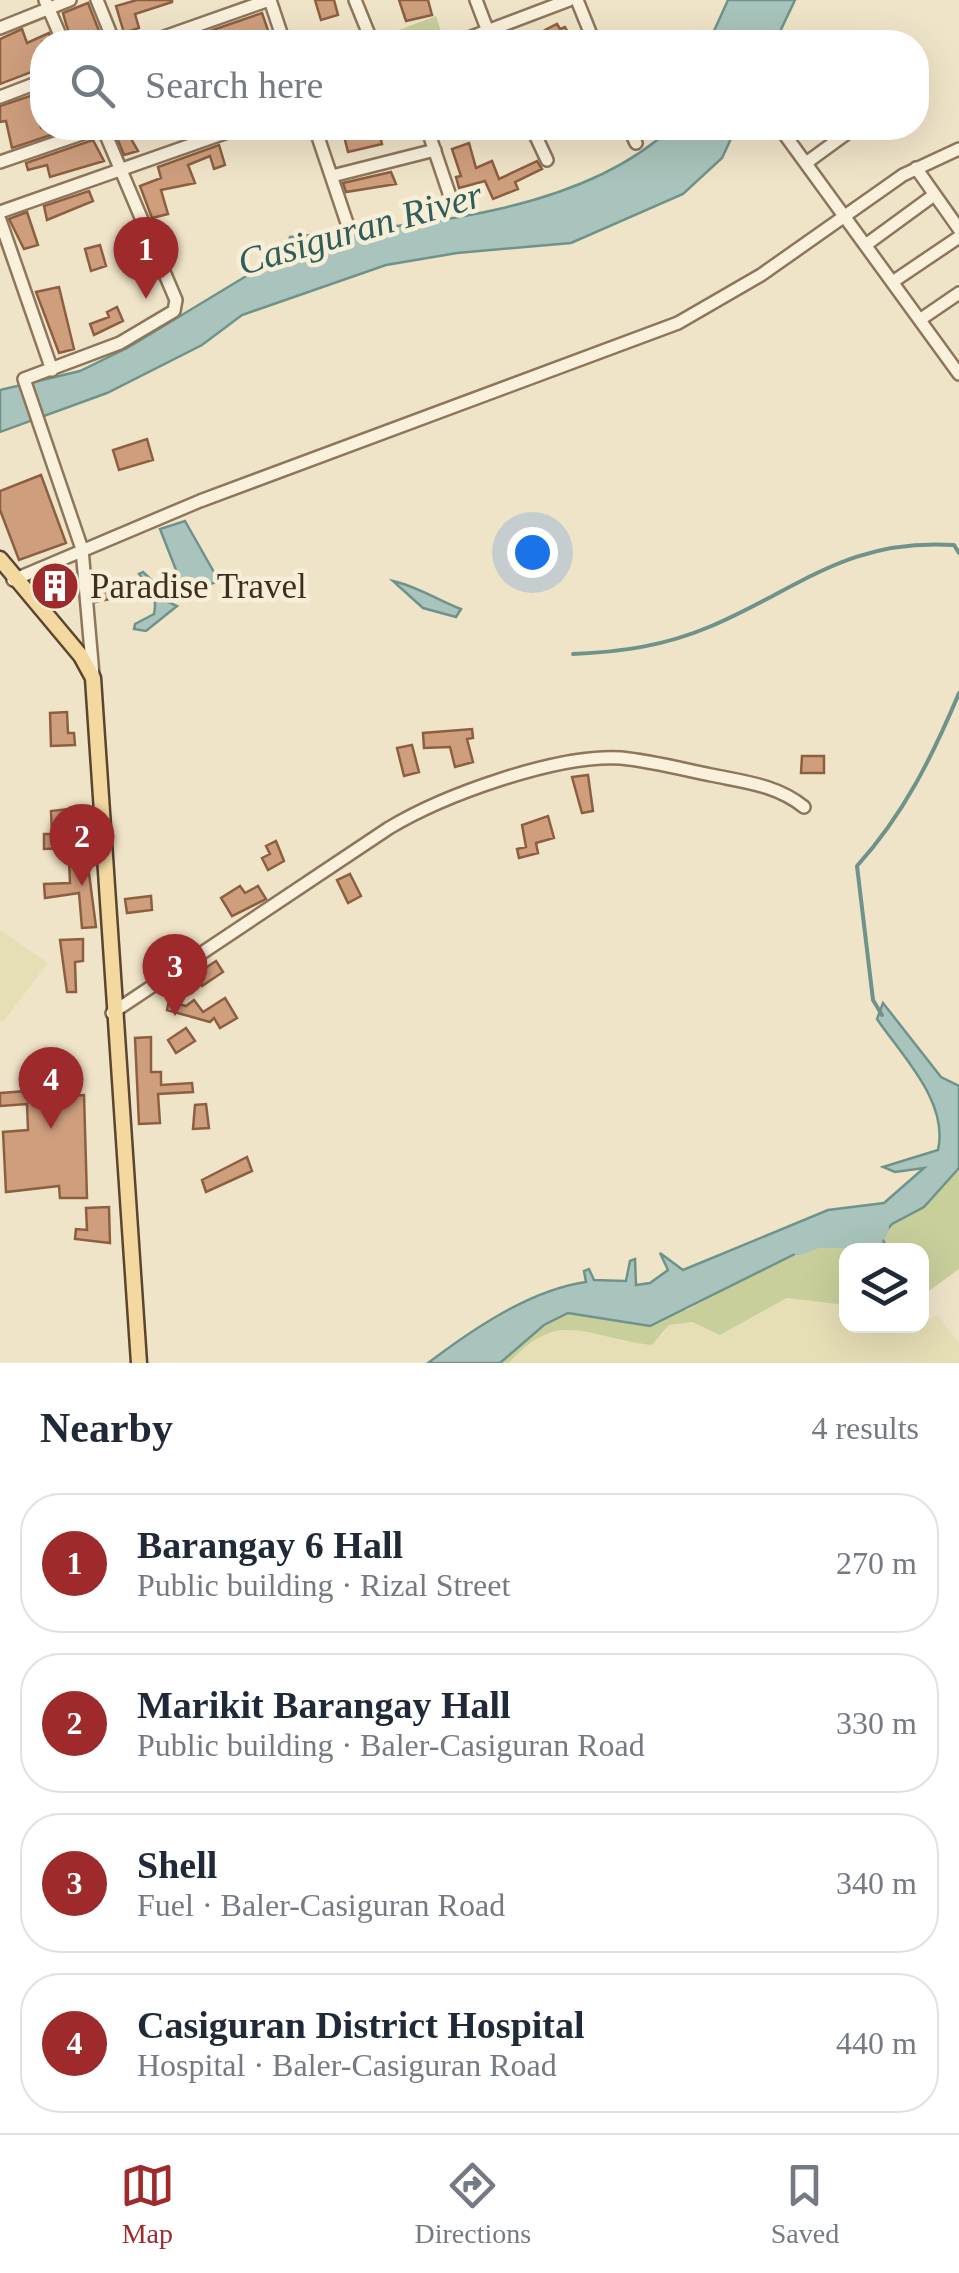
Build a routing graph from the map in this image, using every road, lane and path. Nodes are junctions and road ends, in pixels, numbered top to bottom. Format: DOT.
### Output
graph roads {
  1 [pos="70,0"];
  2 [pos="97,0"];
  3 [pos="269,0"];
  4 [pos="356,0"];
  5 [pos="476,0"];
  6 [pos="569,0"];
  7 [pos="577,0"];
  8 [pos="47,4"];
  9 [pos="0,28"];
  10 [pos="58,30"];
  11 [pos="109,30"];
  12 [pos="184,30"];
  13 [pos="280,30"];
  14 [pos="367,30"];
  15 [pos="487,30"];
  16 [pos="504,30"];
  17 [pos="589,30"];
  18 [pos="30,85"];
  19 [pos="0,96"];
  20 [pos="65,140"];
  21 [pos="107,140"];
  22 [pos="202,140"];
  23 [pos="320,140"];
  24 [pos="431,140"];
  25 [pos="538,140"];
  26 [pos="635,140"];
  27 [pos="789,140"];
  28 [pos="838,140"];
  29 [pos="636,143"];
  30 [pos="959,148"];
  31 [pos="435,150"];
  32 [pos="547,160"];
  33 [pos="0,162"];
  34 [pos="806,163"];
  35 [pos="120,167"];
  36 [pos="916,168"];
  37 [pos="332,176"];
  38 [pos="934,194"];
  39 [pos="452,202"];
  40 [pos="0,212"];
  41 [pos="846,215"];
  42 [pos="0,220"];
  43 [pos="348,226"];
  44 [pos="959,229"];
  45 [pos="959,237"];
  46 [pos="867,244"];
  47 [pos="894,280"];
  48 [pos="959,293"];
  49 [pos="921,319"];
  50 [pos="955,359"];
  51 [pos="52,370"];
  52 [pos="959,374"];
  53 [pos="82,549"];
  54 [pos="0,559"];
  55 [pos="13,580"];
  56 [pos="93,678"];
  57 [pos="804,807"];
  58 [pos="112,1013"];
  59 [pos="139,1363"];
  1 -- 8 [label="street"];
  2 -- 11 [label="street"];
  3 -- 12 [label="street"];
  3 -- 13 [label="street"];
  4 -- 14 [label="street"];
  5 -- 15 [label="street"];
  6 -- 16 [label="street"];
  7 -- 17 [label="street"];
  8 -- 9 [label="street"];
  8 -- 10 [label="street"];
  18 -- 19 [label="street"];
  20 -- 33 [label="street"];
  21 -- 35 [label="street"];
  22 -- 35 [label="street"];
  23 -- 37 [label="street"];
  24 -- 31 [label="street"];
  25 -- 32 [label="street"];
  26 -- 29 [label="street"];
  27 -- 34 [label="street"];
  28 -- 34 [label="street"];
  30 -- 36 [label="street"];
  31 -- 37 [label="street"];
  31 -- 39 [label="street"];
  34 -- 41 [label="street"];
  35 -- 40 [label="street"];
  35 -- 51 [label="street"];
  36 -- 38 [label="street"];
  36 -- 41 [label="street"];
  37 -- 43 [label="street"];
  38 -- 44 [label="street"];
  38 -- 46 [label="street"];
  41 -- 46 [label="street"];
  41 -- 53 [label="street"];
  42 -- 51 [label="street"];
  45 -- 47 [label="street"];
  46 -- 47 [label="street"];
  47 -- 49 [label="street"];
  48 -- 49 [label="street"];
  49 -- 50 [label="street"];
  50 -- 52 [label="street"];
  51 -- 53 [label="street"];
  53 -- 55 [label="street"];
  53 -- 56 [label="street"];
  54 -- 55 [label="main road"];
  55 -- 56 [label="main road"];
  56 -- 58 [label="main road"];
  57 -- 58 [label="street"];
  58 -- 59 [label="main road"];
}
